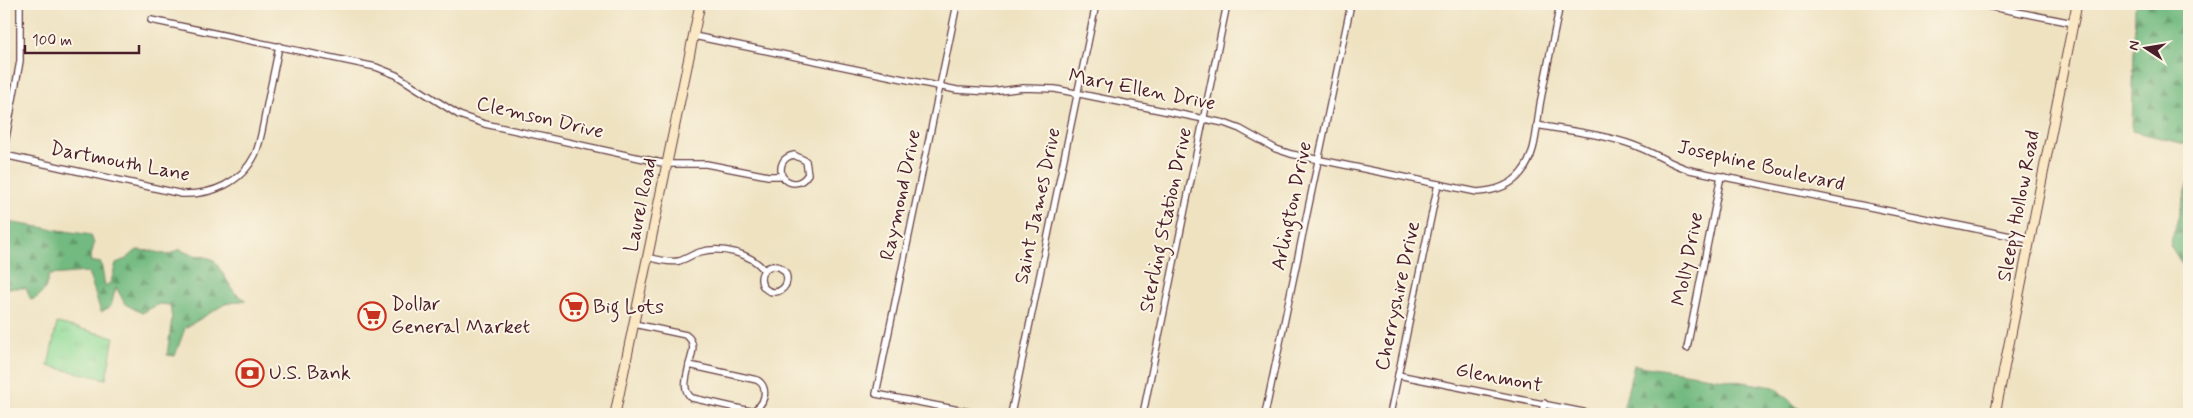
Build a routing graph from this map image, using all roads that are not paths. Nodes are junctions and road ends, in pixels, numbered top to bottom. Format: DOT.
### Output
graph roads {
  1 [pos="20,4"];
  2 [pos="700,4"];
  3 [pos="956,4"];
  4 [pos="1096,4"];
  5 [pos="1227,4"];
  6 [pos="1351,4"];
  7 [pos="1560,4"];
  8 [pos="1977,4"];
  9 [pos="2077,4"];
  10 [pos="152,20"];
  11 [pos="2073,23"];
  12 [pos="694,36"];
  13 [pos="279,46"];
  14 [pos="940,86"];
  15 [pos="1078,94"];
  16 [pos="1203,119"];
  17 [pos="1537,125"];
  18 [pos="4,149"];
  19 [pos="4,155"];
  20 [pos="1318,160"];
  21 [pos="667,164"];
  22 [pos="782,176"];
  23 [pos="1721,176"];
  24 [pos="1438,184"];
  25 [pos="2030,240"];
  26 [pos="648,257"];
  27 [pos="764,270"];
  28 [pos="634,324"];
  29 [pos="1687,348"];
  30 [pos="690,365"];
  31 [pos="1398,375"];
  32 [pos="1544,403"];
  33 [pos="616,414"];
  34 [pos="980,414"];
  35 [pos="1011,414"];
  36 [pos="1143,414"];
  37 [pos="1265,414"];
  38 [pos="1390,414"];
  39 [pos="1542,414"];
  40 [pos="1593,414"];
  41 [pos="1994,414"];
  1 -- 18 [label="street"];
  2 -- 12 [label="street, Laurel Road"];
  3 -- 14 [label="street, Raymond Drive"];
  4 -- 15 [label="street, Saint James Drive"];
  5 -- 16 [label="street, Sterling Station Drive"];
  6 -- 20 [label="street, Arlington Drive"];
  7 -- 17 [label="street"];
  8 -- 11 [label="street"];
  9 -- 11 [label="street, Sleepy Hollow Road"];
  10 -- 13 [label="street, Clemson Drive"];
  11 -- 25 [label="street, Sleepy Hollow Road"];
  12 -- 14 [label="street, Mary Ellen Drive"];
  12 -- 21 [label="street, Laurel Road"];
  13 -- 19 [label="street, Dartmouth Lane"];
  13 -- 21 [label="street, Clemson Drive"];
  14 -- 15 [label="street, Mary Ellen Drive"];
  14 -- 34 [label="street, Raymond Drive"];
  15 -- 16 [label="street, Mary Ellen Drive"];
  15 -- 35 [label="street, Saint James Drive"];
  16 -- 20 [label="street, Mary Ellen Drive"];
  16 -- 36 [label="street, Sterling Station Drive"];
  17 -- 23 [label="street, Josephine Boulevard"];
  17 -- 24 [label="street, Mary Ellen Drive"];
  20 -- 24 [label="street, Mary Ellen Drive"];
  20 -- 37 [label="street, Arlington Drive"];
  21 -- 22 [label="street, Clemson Drive"];
  21 -- 26 [label="street, Laurel Road"];
  22 -- 22 [label="street"];
  23 -- 25 [label="street, Josephine Boulevard"];
  23 -- 29 [label="street, Molly Drive"];
  24 -- 31 [label="street, Cherryshire Drive"];
  25 -- 41 [label="street, Sleepy Hollow Road"];
  26 -- 27 [label="street"];
  26 -- 28 [label="street, Laurel Road"];
  27 -- 27 [label="street"];
  28 -- 30 [label="street"];
  28 -- 33 [label="street, Laurel Road"];
  30 -- 30 [label="street"];
  31 -- 32 [label="street, Glenmont"];
  31 -- 38 [label="street, Cherryshire Drive"];
  32 -- 39 [label="street"];
  32 -- 40 [label="street, Glenmont"];
}
